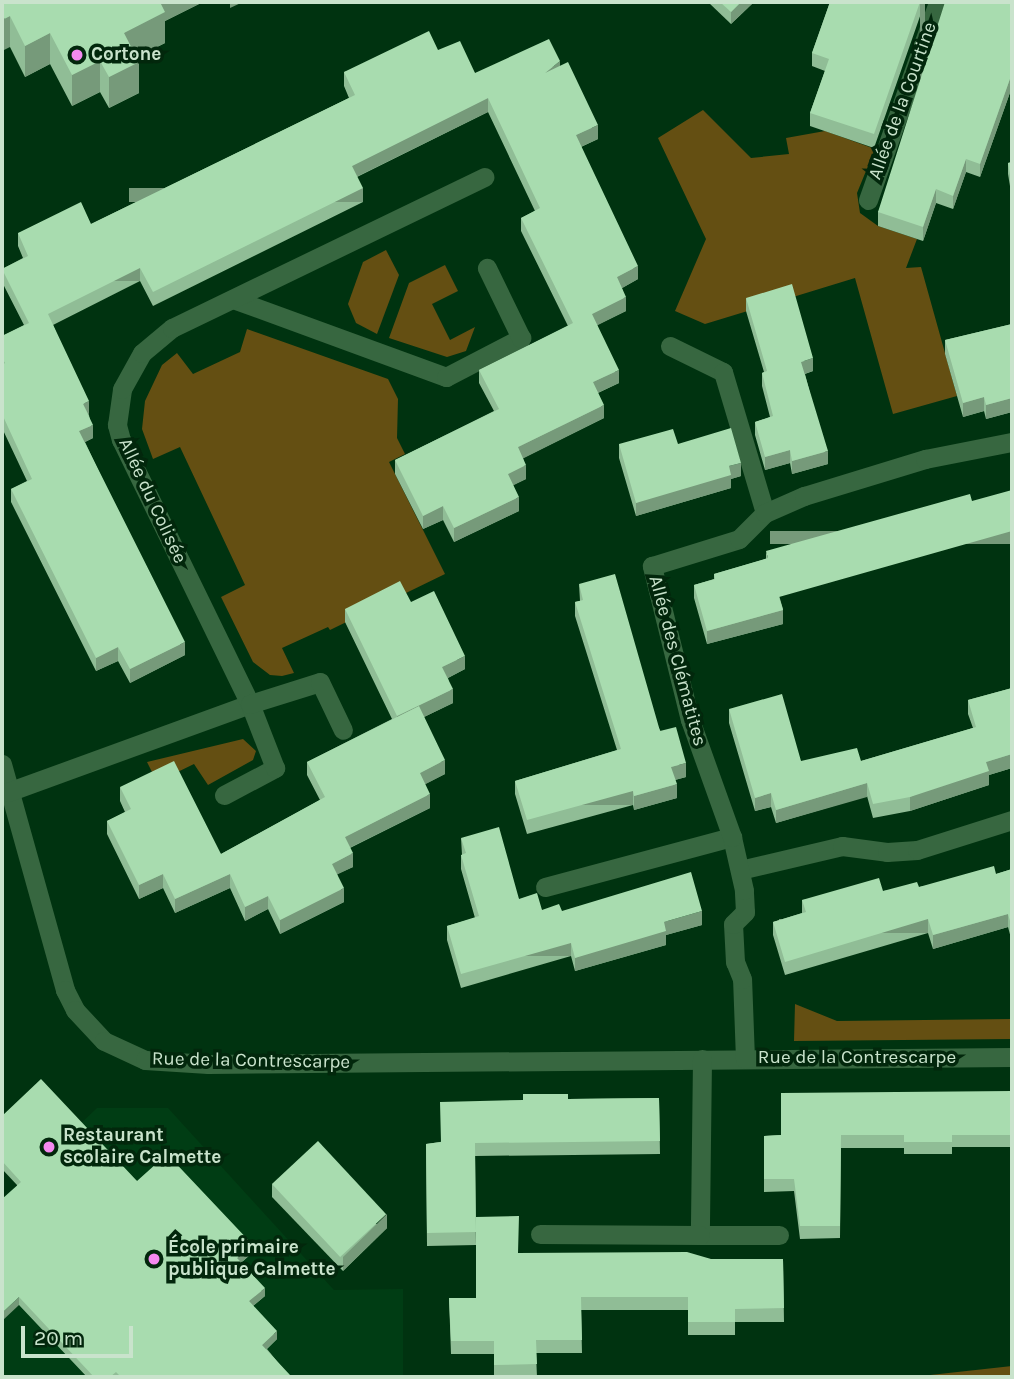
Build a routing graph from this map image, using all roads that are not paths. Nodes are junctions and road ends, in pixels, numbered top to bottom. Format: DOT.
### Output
graph roads {
  1 [pos="938,2"];
  2 [pos="484,177"];
  3 [pos="868,200"];
  4 [pos="487,268"];
  5 [pos="233,299"];
  6 [pos="670,346"];
  7 [pos="1012,442"];
  8 [pos="765,513"];
  9 [pos="250,704"];
  10 [pos="343,730"];
  11 [pos="2,764"];
  12 [pos="8,792"];
  13 [pos="224,795"];
  14 [pos="1012,820"];
  15 [pos="732,837"];
  16 [pos="740,870"];
  17 [pos="545,887"];
  18 [pos="1012,1057"];
  19 [pos="702,1059"];
  20 [pos="745,1059"];
  21 [pos="540,1234"];
  22 [pos="701,1235"];
  23 [pos="779,1235"];
  1 -- 3 [label="street, Allée de la Courtine"];
  2 -- 5 [label="street, Allée du Colisée"];
  4 -- 5 [label="street"];
  5 -- 9 [label="street, Allée du Colisée"];
  6 -- 8 [label="street"];
  7 -- 8 [label="street, Allée des Clématites"];
  8 -- 15 [label="street, Allée des Clématites"];
  9 -- 10 [label="street"];
  9 -- 12 [label="street"];
  9 -- 13 [label="street, Allée du Colisée"];
  11 -- 12 [label="street, Rue de la Contrescarpe"];
  12 -- 19 [label="street, Rue de la Contrescarpe"];
  14 -- 16 [label="street"];
  15 -- 16 [label="street, Allée des Clématites"];
  15 -- 17 [label="street"];
  16 -- 20 [label="street, Allée des Clématites"];
  18 -- 20 [label="street, Rue de la Contrescarpe"];
  19 -- 20 [label="street, Rue de la Contrescarpe"];
  19 -- 22 [label="street"];
  21 -- 22 [label="street"];
  22 -- 23 [label="street"];
}
